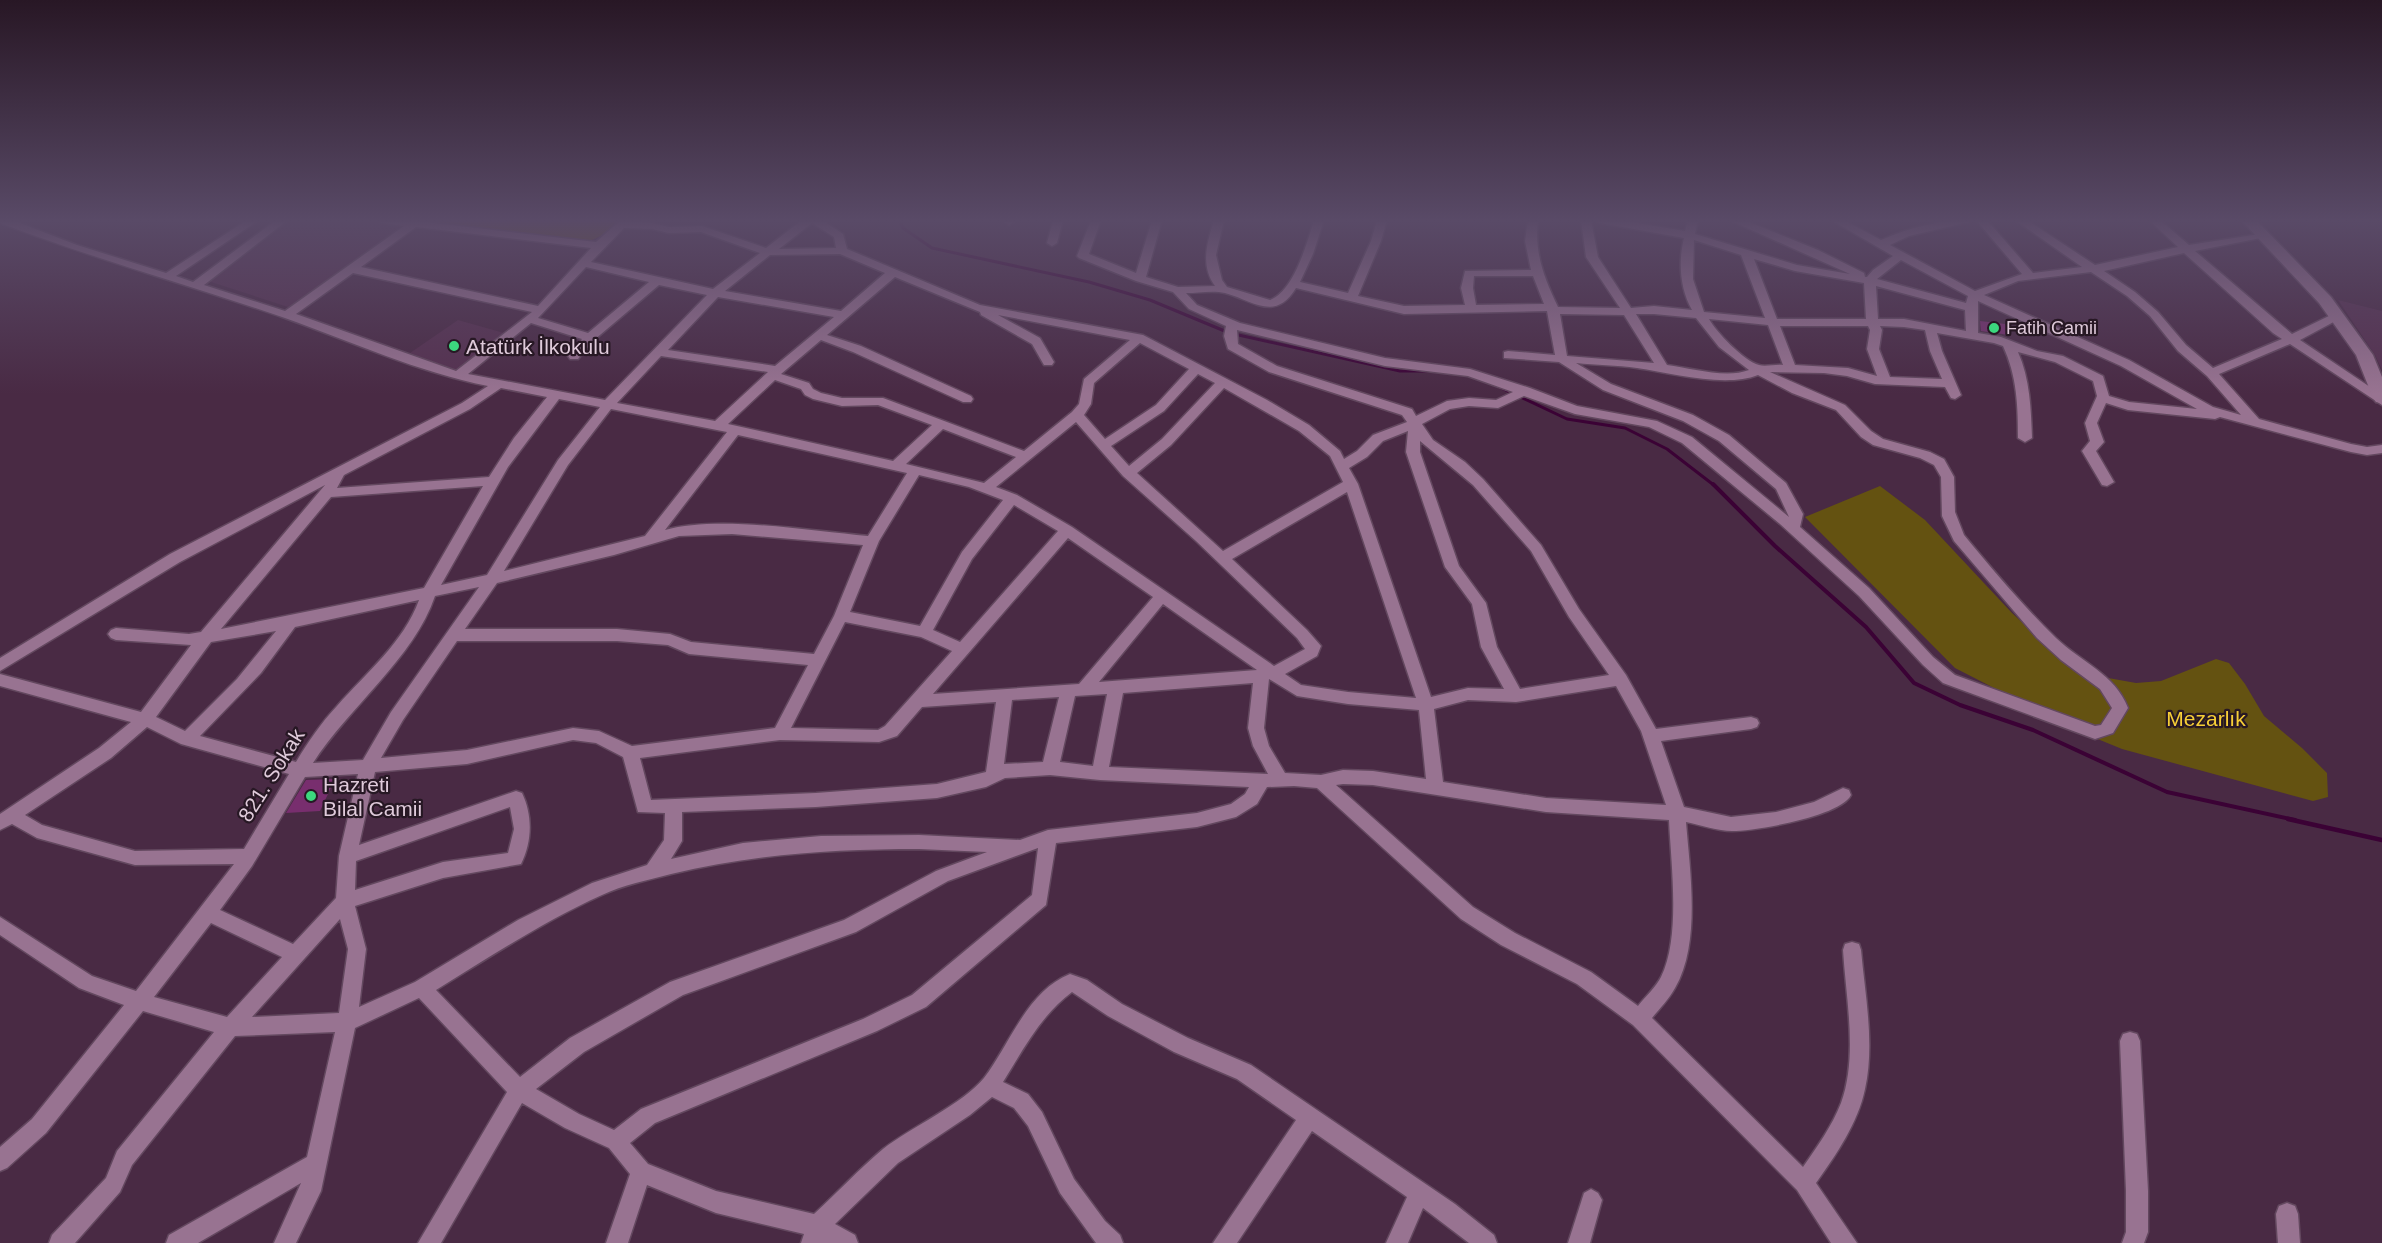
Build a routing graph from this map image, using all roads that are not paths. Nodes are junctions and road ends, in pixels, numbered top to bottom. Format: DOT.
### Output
graph roads {
  1 [pos="171,278"];
  2 [pos="205,278"];
  3 [pos="339,278"];
  4 [pos="394,278"];
  5 [pos="570,278"];
  6 [pos="641,278"];
  7 [pos="735,278"];
  8 [pos="887,278"];
  9 [pos="908,278"];
  10 [pos="1216,278"];
  11 [pos="1297,278"];
  12 [pos="1360,278"];
  13 [pos="1468,278"];
  14 [pos="1539,278"];
  15 [pos="1606,278"];
  16 [pos="1686,278"];
  17 [pos="1755,278"];
  18 [pos="1853,278"];
  19 [pos="1865,278"];
  20 [pos="1872,278"];
  21 [pos="1942,278"];
  22 [pos="2023,278"];
  23 [pos="2107,278"];
  24 [pos="2219,278"];
  25 [pos="2304,278"];
  26 [pos="1140,279"];
  27 [pos="1870,281"];
  28 [pos="656,282"];
  29 [pos="1293,284"];
  30 [pos="196,285"];
  31 [pos="1223,289"];
  32 [pos="1177,290"];
  33 [pos="716,292"];
  34 [pos="1974,295"];
  35 [pos="1352,297"];
  36 [pos="978,308"];
  37 [pos="1471,308"];
  38 [pos="1552,308"];
  39 [pos="1971,308"];
  40 [pos="541,310"];
  41 [pos="1627,311"];
  42 [pos="1698,314"];
  43 [pos="288,315"];
  44 [pos="845,315"];
  45 [pos="2337,316"];
  46 [pos="529,319"];
  47 [pos="1771,322"];
  48 [pos="1872,322"];
  49 [pos="1930,328"];
  50 [pos="1231,330"];
  51 [pos="820,336"];
  52 [pos="590,337"];
  53 [pos="1972,337"];
  54 [pos="1139,338"];
  55 [pos="2290,340"];
  56 [pos="2008,344"];
  57 [pos="658,352"];
  58 [pos="1508,355"];
  59 [pos="574,356"];
  60 [pos="1564,360"];
  61 [pos="1048,362"];
  62 [pos="1196,368"];
  63 [pos="1662,368"];
  64 [pos="1791,370"];
  65 [pos="1758,371"];
  66 [pos="775,373"];
  67 [pos="2211,373"];
  68 [pos="458,376"];
  69 [pos="1885,380"];
  70 [pos="1222,382"];
  71 [pos="497,385"];
  72 [pos="1519,395"];
  73 [pos="555,396"];
  74 [pos="2103,398"];
  75 [pos="967,399"];
  76 [pos="2382,400"];
  77 [pos="608,405"];
  78 [pos="1077,415"];
  79 [pos="2224,416"];
  80 [pos="2254,422"];
  81 [pos="1415,423"];
  82 [pos="940,425"];
  83 [pos="718,426"];
  84 [pos="735,430"];
  85 [pos="2025,438"];
  86 [pos="1103,445"];
  87 [pos="2382,449"];
  88 [pos="1026,456"];
  89 [pos="897,465"];
  90 [pos="1342,467"];
  91 [pos="916,469"];
  92 [pos="1128,473"];
  93 [pos="340,474"];
  94 [pos="492,482"];
  95 [pos="2108,482"];
  96 [pos="1351,484"];
  97 [pos="986,488"];
  98 [pos="327,493"];
  99 [pos="1012,498"];
  100 [pos="1793,528"];
  101 [pos="1067,530"];
  102 [pos="651,538"];
  103 [pos="872,541"];
  104 [pos="1222,558"];
  105 [pos="492,579"];
  106 [pos="430,591"];
  107 [pos="1161,597"];
  108 [pos="841,616"];
  109 [pos="290,622"];
  110 [pos="924,632"];
  111 [pos="116,634"];
  112 [pos="453,635"];
  113 [pos="206,637"];
  114 [pos="963,650"];
  115 [pos="818,660"];
  116 [pos="0,665"];
  117 [pos="1267,674"];
  118 [pos="0,680"];
  119 [pos="1620,680"];
  120 [pos="1116,687"];
  121 [pos="1077,690"];
  122 [pos="1005,695"];
  123 [pos="1516,696"];
  124 [pos="918,701"];
  125 [pos="1426,705"];
  126 [pos="146,719"];
  127 [pos="1750,723"];
  128 [pos="780,734"];
  129 [pos="1650,736"];
  130 [pos="188,739"];
  131 [pos="630,753"];
  132 [pos="368,766"];
  133 [pos="1050,768"];
  134 [pos="299,770"];
  135 [pos="1100,773"];
  136 [pos="994,776"];
  137 [pos="1281,780"];
  138 [pos="1262,781"];
  139 [pos="1321,782"];
  140 [pos="1435,786"];
  141 [pos="1843,795"];
  142 [pos="674,805"];
  143 [pos="1677,813"];
  144 [pos="6,820"];
  145 [pos="1048,837"];
  146 [pos="1023,846"];
  147 [pos="247,856"];
  148 [pos="348,856"];
  149 [pos="653,871"];
  150 [pos="345,901"];
  151 [pos="207,913"];
  152 [pos="0,925"];
  153 [pos="1852,950"];
  154 [pos="296,954"];
  155 [pos="422,988"];
  156 [pos="139,1001"];
  157 [pos="1640,1019"];
  158 [pos="347,1022"];
  159 [pos="230,1028"];
  160 [pos="2130,1041"];
  161 [pos="990,1086"];
  162 [pos="519,1090"];
  163 [pos="1310,1116"];
  164 [pos="616,1141"];
  165 [pos="0,1161"];
  166 [pos="318,1162"];
  167 [pos="641,1172"];
  168 [pos="1804,1183"];
  169 [pos="1419,1193"];
  170 [pos="1591,1200"];
  171 [pos="2287,1214"];
  172 [pos="814,1235"];
  173 [pos="60,1243"];
  174 [pos="177,1243"];
  175 [pos="285,1243"];
  176 [pos="429,1243"];
  177 [pos="617,1243"];
  178 [pos="848,1243"];
  179 [pos="1112,1243"];
  180 [pos="1224,1243"];
  181 [pos="1397,1243"];
  182 [pos="1486,1243"];
  183 [pos="1579,1243"];
  184 [pos="1846,1243"];
  185 [pos="2133,1243"];
  186 [pos="2289,1243"];
  1 -- 30 [label="street"];
  2 -- 30 [label="street"];
  3 -- 43 [label="street"];
  4 -- 40 [label="street"];
  5 -- 40 [label="street"];
  6 -- 28 [label="street"];
  7 -- 33 [label="street"];
  8 -- 44 [label="street"];
  9 -- 36 [label="street"];
  10 -- 31 [label="street"];
  11 -- 29 [label="street"];
  12 -- 35 [label="street"];
  13 -- 37 [label="street"];
  14 -- 38 [label="street"];
  15 -- 41 [label="street"];
  16 -- 42 [label="street"];
  17 -- 47 [label="street"];
  18 -- 27 [label="street"];
  19 -- 27 [label="street"];
  20 -- 27 [label="street"];
  21 -- 34 [label="street"];
  22 -- 34 [label="street"];
  23 -- 67 [label="street"];
  24 -- 55 [label="street"];
  25 -- 45 [label="street"];
  26 -- 32 [label="street"];
  27 -- 39 [label="street"];
  27 -- 48 [label="street"];
  28 -- 33 [label="street"];
  28 -- 52 [label="street"];
  29 -- 31 [label="street"];
  29 -- 35 [label="street"];
  30 -- 43 [label="street"];
  31 -- 32 [label="street"];
  32 -- 50 [label="street"];
  33 -- 44 [label="street"];
  33 -- 57 [label="street"];
  34 -- 39 [label="street"];
  34 -- 79 [label="street"];
  35 -- 37 [label="street"];
  36 -- 54 [label="street"];
  36 -- 61 [label="street"];
  37 -- 38 [label="street"];
  38 -- 41 [label="street"];
  38 -- 60 [label="street"];
  39 -- 53 [label="street"];
  40 -- 46 [label="street"];
  41 -- 42 [label="street"];
  41 -- 63 [label="street"];
  42 -- 47 [label="street"];
  42 -- 65 [label="street"];
  43 -- 68 [label="street"];
  44 -- 51 [label="street"];
  45 -- 55 [label="street"];
  45 -- 76 [label="street"];
  46 -- 52 [label="street"];
  46 -- 68 [label="street"];
  47 -- 48 [label="street"];
  47 -- 64 [label="street"];
  48 -- 49 [label="street"];
  48 -- 69 [label="street"];
  49 -- 53 [label="street"];
  49 -- 69 [label="street"];
  50 -- 72 [label="street"];
  50 -- 81 [label="street"];
  51 -- 66 [label="street"];
  51 -- 75 [label="street"];
  52 -- 59 [label="street"];
  53 -- 56 [label="street"];
  54 -- 62 [label="street"];
  54 -- 78 [label="street"];
  55 -- 67 [label="street"];
  55 -- 76 [label="street"];
  56 -- 74 [label="street"];
  56 -- 85 [label="street"];
  57 -- 66 [label="street"];
  57 -- 77 [label="street"];
  58 -- 60 [label="street"];
  60 -- 63 [label="street"];
  60 -- 100 [label="street"];
  62 -- 70 [label="street"];
  62 -- 86 [label="street"];
  63 -- 65 [label="street"];
  64 -- 65 [label="street"];
  64 -- 69 [label="street"];
  65 -- 100 [label="street"];
  66 -- 82 [label="street"];
  66 -- 83 [label="street"];
  67 -- 80 [label="street"];
  68 -- 71 [label="street"];
  70 -- 90 [label="street"];
  70 -- 92 [label="street"];
  71 -- 73 [label="street"];
  71 -- 93 [label="street"];
  72 -- 81 [label="street"];
  72 -- 100 [label="street"];
  73 -- 77 [label="street"];
  73 -- 94 [label="street, 821. Sokak"];
  74 -- 79 [label="street"];
  74 -- 95 [label="street"];
  77 -- 83 [label="street"];
  77 -- 105 [label="street"];
  78 -- 86 [label="street"];
  78 -- 88 [label="street"];
  79 -- 80 [label="street"];
  80 -- 87 [label="street"];
  81 -- 90 [label="street"];
  81 -- 119 [label="street"];
  81 -- 123 [label="street"];
  82 -- 88 [label="street"];
  82 -- 89 [label="street"];
  83 -- 84 [label="street"];
  84 -- 89 [label="street"];
  84 -- 102 [label="street"];
  86 -- 92 [label="street"];
  88 -- 97 [label="street"];
  89 -- 91 [label="street"];
  90 -- 96 [label="street"];
  91 -- 97 [label="street"];
  91 -- 103 [label="street"];
  92 -- 104 [label="street"];
  93 -- 98 [label="street"];
  93 -- 116 [label="street"];
  94 -- 98 [label="street"];
  94 -- 106 [label="street, 821. Sokak"];
  96 -- 104 [label="street"];
  96 -- 125 [label="street"];
  97 -- 99 [label="street"];
  98 -- 113 [label="street"];
  99 -- 101 [label="street"];
  99 -- 110 [label="street"];
  101 -- 107 [label="street"];
  101 -- 114 [label="street"];
  102 -- 103 [label="street"];
  102 -- 105 [label="street"];
  103 -- 108 [label="street"];
  104 -- 117 [label="street"];
  105 -- 106 [label="street"];
  105 -- 112 [label="street"];
  106 -- 109 [label="street"];
  106 -- 134 [label="street, 821. Sokak"];
  107 -- 117 [label="street"];
  107 -- 121 [label="street"];
  108 -- 110 [label="street"];
  108 -- 115 [label="street"];
  109 -- 113 [label="street"];
  109 -- 130 [label="street"];
  110 -- 114 [label="street"];
  111 -- 113 [label="street"];
  112 -- 115 [label="street"];
  112 -- 132 [label="street"];
  113 -- 126 [label="street"];
  114 -- 124 [label="street"];
  115 -- 128 [label="street"];
  117 -- 120 [label="street"];
  117 -- 125 [label="street"];
  117 -- 137 [label="street"];
  118 -- 126 [label="street"];
  119 -- 123 [label="street"];
  119 -- 129 [label="street"];
  120 -- 121 [label="street"];
  120 -- 135 [label="street"];
  121 -- 122 [label="street"];
  121 -- 133 [label="street"];
  122 -- 124 [label="street"];
  122 -- 136 [label="street"];
  123 -- 125 [label="street"];
  124 -- 128 [label="street"];
  125 -- 140 [label="street"];
  126 -- 130 [label="street"];
  126 -- 144 [label="street"];
  127 -- 129 [label="street"];
  128 -- 131 [label="street"];
  129 -- 143 [label="street"];
  130 -- 134 [label="street"];
  131 -- 132 [label="street"];
  131 -- 142 [label="street"];
  132 -- 134 [label="street"];
  132 -- 148 [label="street"];
  133 -- 135 [label="street"];
  133 -- 136 [label="street"];
  134 -- 147 [label="street, 821. Sokak"];
  135 -- 138 [label="street"];
  136 -- 142 [label="street"];
  137 -- 138 [label="street"];
  137 -- 139 [label="street"];
  138 -- 145 [label="street"];
  139 -- 140 [label="street"];
  139 -- 157 [label="street"];
  140 -- 143 [label="street"];
  141 -- 143 [label="street"];
  142 -- 149 [label="street"];
  143 -- 157 [label="street"];
  144 -- 147 [label="street"];
  145 -- 146 [label="street"];
  145 -- 164 [label="street"];
  146 -- 149 [label="street"];
  146 -- 162 [label="street"];
  147 -- 151 [label="street, 821. Sokak"];
  148 -- 150 [label="street"];
  148 -- 150 [label="street"];
  149 -- 155 [label="street"];
  150 -- 154 [label="street"];
  150 -- 158 [label="street"];
  151 -- 154 [label="street"];
  151 -- 156 [label="street, 821. Sokak"];
  152 -- 156 [label="street"];
  153 -- 168 [label="street"];
  154 -- 159 [label="street"];
  155 -- 158 [label="street"];
  155 -- 162 [label="street"];
  156 -- 159 [label="street"];
  156 -- 165 [label="street, 821. Sokak"];
  157 -- 168 [label="street"];
  158 -- 159 [label="street"];
  158 -- 166 [label="street"];
  159 -- 173 [label="street"];
  160 -- 185 [label="street"];
  161 -- 163 [label="street"];
  161 -- 172 [label="street"];
  161 -- 179 [label="street"];
  162 -- 164 [label="street"];
  162 -- 176 [label="street"];
  163 -- 169 [label="street"];
  163 -- 180 [label="street"];
  164 -- 167 [label="street"];
  166 -- 174 [label="street"];
  166 -- 175 [label="street"];
  167 -- 172 [label="street"];
  167 -- 177 [label="street"];
  168 -- 184 [label="street"];
  169 -- 181 [label="street"];
  169 -- 182 [label="street"];
  170 -- 183 [label="street"];
  171 -- 186 [label="street"];
  172 -- 178 [label="street"];
}
